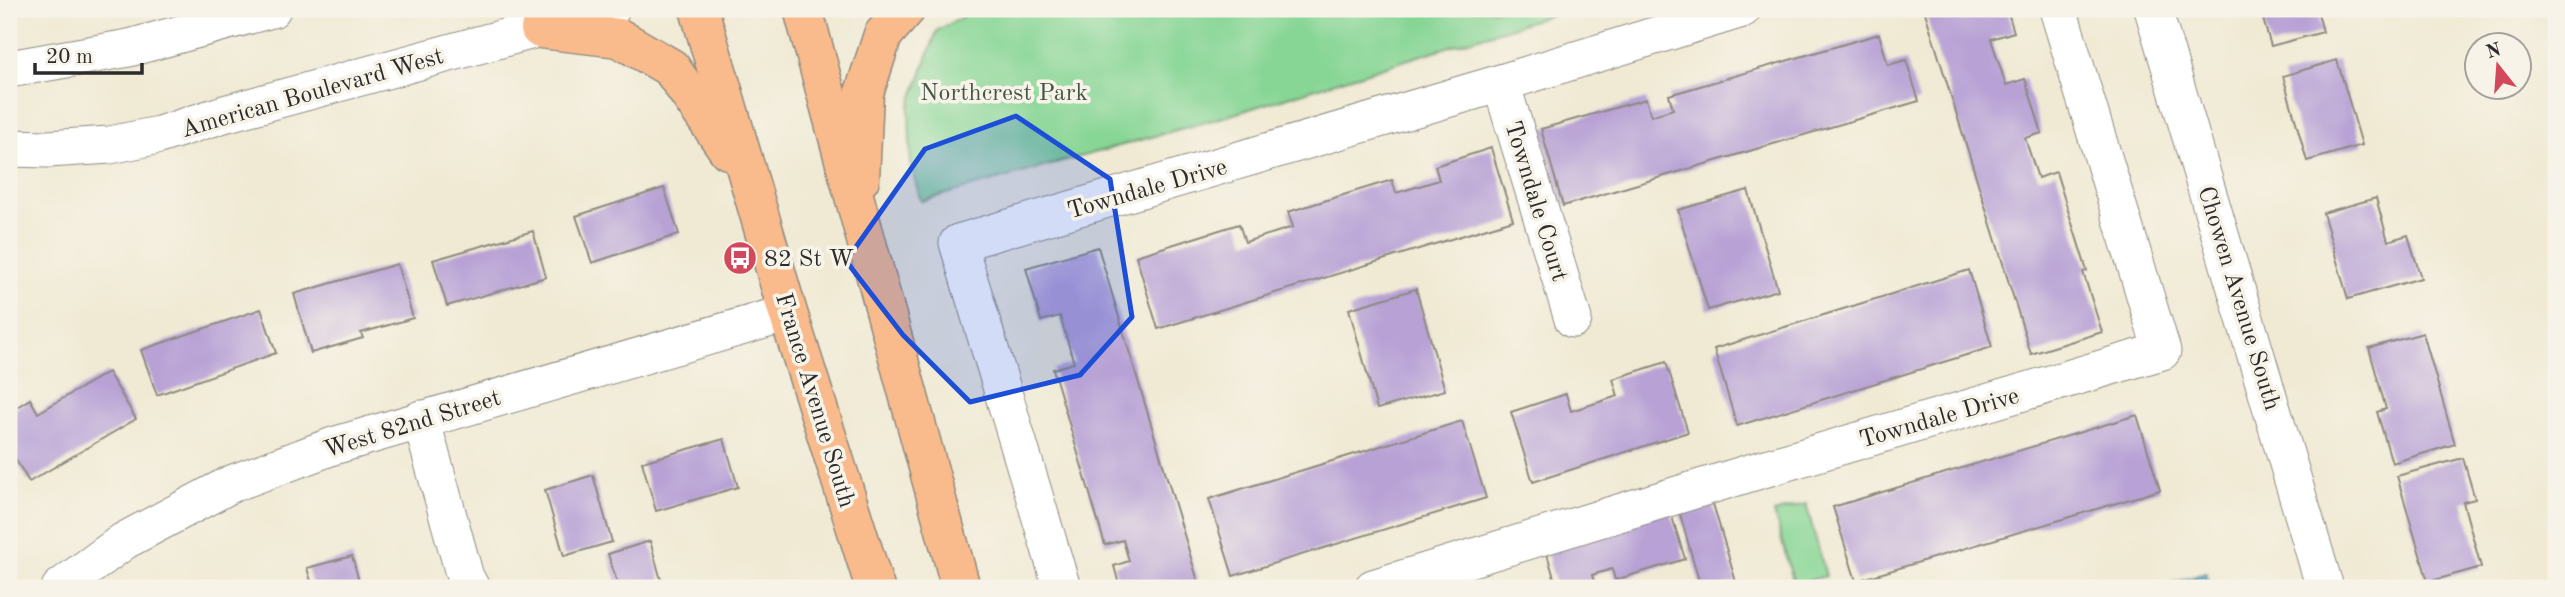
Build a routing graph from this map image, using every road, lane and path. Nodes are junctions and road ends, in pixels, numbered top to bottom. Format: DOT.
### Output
graph roads {
  1 [pos="272,9"];
  2 [pos="611,9"];
  3 [pos="699,9"];
  4 [pos="803,9"];
  5 [pos="906,9"];
  6 [pos="1742,9"];
  7 [pos="2058,9"];
  8 [pos="2153,9"];
  9 [pos="1687,18"];
  10 [pos="540,29"];
  11 [pos="9,69"];
  12 [pos="1501,83"];
  13 [pos="9,148"];
  14 [pos="749,185"];
  15 [pos="859,212"];
  16 [pos="788,313"];
  17 [pos="1573,319"];
  18 [pos="421,419"];
  19 [pos="60,588"];
  20 [pos="471,588"];
  21 [pos="875,588"];
  22 [pos="961,588"];
  23 [pos="1062,588"];
  24 [pos="1373,588"];
  25 [pos="2325,588"];
  1 -- 11 [label="street"];
  2 -- 10 [label="street, American Boulevard West"];
  3 -- 14 [label="main road, France Avenue South"];
  4 -- 15 [label="main road"];
  5 -- 15 [label="main road"];
  6 -- 9 [label="street, Towndale Drive"];
  7 -- 24 [label="street, Towndale Drive"];
  8 -- 25 [label="street, Chowen Avenue South"];
  9 -- 12 [label="street, Towndale Drive"];
  10 -- 13 [label="street, American Boulevard West"];
  10 -- 14 [label="main road"];
  12 -- 17 [label="street, Towndale Court"];
  12 -- 23 [label="street, Towndale Drive"];
  14 -- 16 [label="main road, France Avenue South"];
  15 -- 22 [label="main road"];
  16 -- 18 [label="street, West 82nd Street"];
  16 -- 21 [label="main road, France Avenue South"];
  18 -- 19 [label="street, West 82nd Street"];
  18 -- 20 [label="street"];
}
